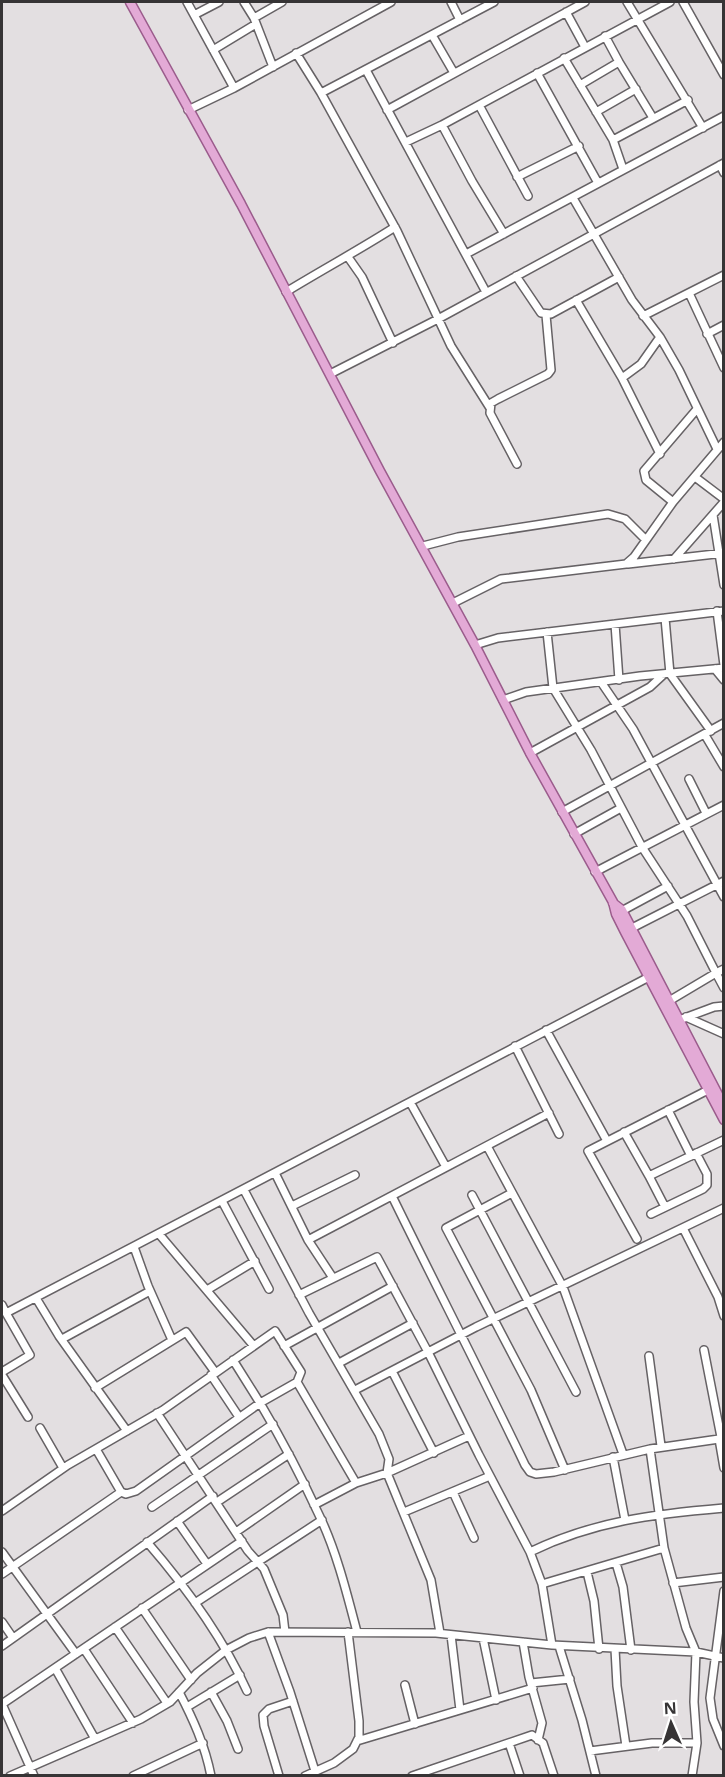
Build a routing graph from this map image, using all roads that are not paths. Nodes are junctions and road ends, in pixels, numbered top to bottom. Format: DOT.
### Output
graph roads {
  1 [pos="130,2"];
  2 [pos="187,2"];
  3 [pos="219,2"];
  4 [pos="244,2"];
  5 [pos="282,2"];
  6 [pos="391,2"];
  7 [pos="451,2"];
  8 [pos="494,2"];
  9 [pos="585,2"];
  10 [pos="627,2"];
  11 [pos="670,2"];
  12 [pos="683,2"];
  13 [pos="566,12"];
  14 [pos="194,15"];
  15 [pos="636,18"];
  16 [pos="460,20"];
  17 [pos="255,21"];
  18 [pos="432,35"];
  19 [pos="605,36"];
  20 [pos="585,47"];
  21 [pos="213,50"];
  22 [pos="296,53"];
  23 [pos="564,58"];
  24 [pos="619,62"];
  25 [pos="273,67"];
  26 [pos="366,70"];
  27 [pos="454,73"];
  28 [pos="537,73"];
  29 [pos="723,75"];
  30 [pos="580,85"];
  31 [pos="234,88"];
  32 [pos="636,89"];
  33 [pos="321,93"];
  34 [pos="688,100"];
  35 [pos="479,105"];
  36 [pos="188,110"];
  37 [pos="387,110"];
  38 [pos="596,112"];
  39 [pos="723,116"];
  40 [pos="653,118"];
  41 [pos="442,125"];
  42 [pos="703,128"];
  43 [pos="613,140"];
  44 [pos="406,142"];
  45 [pos="579,146"];
  46 [pos="722,164"];
  47 [pos="623,169"];
  48 [pos="723,173"];
  49 [pos="517,177"];
  50 [pos="598,183"];
  51 [pos="528,196"];
  52 [pos="573,198"];
  53 [pos="395,227"];
  54 [pos="504,234"];
  55 [pos="593,234"];
  56 [pos="466,254"];
  57 [pos="348,257"];
  58 [pos="723,275"];
  59 [pos="516,276"];
  60 [pos="619,277"];
  61 [pos="286,292"];
  62 [pos="486,292"];
  63 [pos="689,292"];
  64 [pos="576,300"];
  65 [pos="546,315"];
  66 [pos="643,316"];
  67 [pos="438,319"];
  68 [pos="723,325"];
  69 [pos="707,334"];
  70 [pos="660,337"];
  71 [pos="393,343"];
  72 [pos="723,368"];
  73 [pos="330,374"];
  74 [pos="622,378"];
  75 [pos="490,408"];
  76 [pos="697,409"];
  77 [pos="723,442"];
  78 [pos="717,449"];
  79 [pos="660,454"];
  80 [pos="518,464"];
  81 [pos="695,477"];
  82 [pos="673,502"];
  83 [pos="722,503"];
  84 [pos="713,515"];
  85 [pos="646,540"];
  86 [pos="423,546"];
  87 [pos="722,554"];
  88 [pos="674,559"];
  89 [pos="626,564"];
  90 [pos="723,585"];
  91 [pos="453,603"];
  92 [pos="720,611"];
  93 [pos="665,618"];
  94 [pos="615,624"];
  95 [pos="547,632"];
  96 [pos="475,645"];
  97 [pos="721,667"];
  98 [pos="667,674"];
  99 [pos="619,680"];
  100 [pos="723,680"];
  101 [pos="601,682"];
  102 [pos="553,688"];
  103 [pos="503,700"];
  104 [pos="617,706"];
  105 [pos="723,723"];
  106 [pos="577,726"];
  107 [pos="708,733"];
  108 [pos="530,753"];
  109 [pos="652,764"];
  110 [pos="723,767"];
  111 [pos="689,779"];
  112 [pos="610,787"];
  113 [pos="621,808"];
  114 [pos="722,808"];
  115 [pos="562,812"];
  116 [pos="706,813"];
  117 [pos="684,824"];
  118 [pos="574,834"];
  119 [pos="642,847"];
  120 [pos="596,872"];
  121 [pos="720,883"];
  122 [pos="668,886"];
  123 [pos="723,897"];
  124 [pos="679,904"];
  125 [pos="619,912"];
  126 [pos="632,928"];
  127 [pos="723,969"];
  128 [pos="716,973"];
  129 [pos="649,977"];
  130 [pos="723,988"];
  131 [pos="669,1001"];
  132 [pos="723,1006"];
  133 [pos="682,1018"];
  134 [pos="546,1030"];
  135 [pos="723,1034"];
  136 [pos="515,1046"];
  137 [pos="708,1090"];
  138 [pos="410,1102"];
  139 [pos="723,1106"];
  140 [pos="668,1110"];
  141 [pos="549,1113"];
  142 [pos="723,1120"];
  143 [pos="624,1132"];
  144 [pos="559,1134"];
  145 [pos="723,1140"];
  146 [pos="607,1141"];
  147 [pos="487,1146"];
  148 [pos="693,1154"];
  149 [pos="446,1167"];
  150 [pos="275,1173"];
  151 [pos="355,1175"];
  152 [pos="649,1176"];
  153 [pos="244,1190"];
  154 [pos="512,1193"];
  155 [pos="472,1195"];
  156 [pos="392,1196"];
  157 [pos="222,1201"];
  158 [pos="292,1206"];
  159 [pos="665,1207"];
  160 [pos="723,1208"];
  161 [pos="479,1211"];
  162 [pos="651,1214"];
  163 [pos="683,1228"];
  164 [pos="159,1234"];
  165 [pos="638,1239"];
  166 [pos="308,1240"];
  167 [pos="134,1247"];
  168 [pos="255,1261"];
  169 [pos="333,1278"];
  170 [pos="393,1286"];
  171 [pos="563,1287"];
  172 [pos="269,1289"];
  173 [pos="207,1290"];
  174 [pos="150,1291"];
  175 [pos="720,1292"];
  176 [pos="299,1295"];
  177 [pos="36,1298"];
  178 [pos="527,1304"];
  179 [pos="2,1305"];
  180 [pos="6,1313"];
  181 [pos="723,1316"];
  182 [pos="493,1319"];
  183 [pos="413,1323"];
  184 [pos="318,1327"];
  185 [pos="461,1335"];
  186 [pos="62,1339"];
  187 [pos="172,1340"];
  188 [pos="254,1346"];
  189 [pos="284,1346"];
  190 [pos="704,1350"];
  191 [pos="428,1352"];
  192 [pos="649,1356"];
  193 [pos="233,1360"];
  194 [pos="339,1363"];
  195 [pos="392,1371"];
  196 [pos="2,1373"];
  197 [pos="213,1373"];
  198 [pos="297,1382"];
  199 [pos="95,1388"];
  200 [pos="355,1390"];
  201 [pos="576,1392"];
  202 [pos="260,1403"];
  203 [pos="157,1413"];
  204 [pos="28,1417"];
  205 [pos="239,1417"];
  206 [pos="273,1424"];
  207 [pos="40,1428"];
  208 [pos="127,1431"];
  209 [pos="469,1436"];
  210 [pos="721,1437"];
  211 [pos="661,1446"];
  212 [pos="96,1449"];
  213 [pos="650,1449"];
  214 [pos="434,1453"];
  215 [pos="289,1454"];
  216 [pos="623,1454"];
  217 [pos="186,1455"];
  218 [pos="613,1457"];
  219 [pos="63,1468"];
  220 [pos="723,1468"];
  221 [pos="565,1470"];
  222 [pos="387,1473"];
  223 [pos="198,1474"];
  224 [pos="490,1476"];
  225 [pos="356,1483"];
  226 [pos="305,1484"];
  227 [pos="121,1492"];
  228 [pos="453,1492"];
  229 [pos="215,1499"];
  230 [pos="314,1505"];
  231 [pos="152,1507"];
  232 [pos="723,1508"];
  233 [pos="2,1511"];
  234 [pos="404,1512"];
  235 [pos="658,1514"];
  236 [pos="322,1520"];
  237 [pos="625,1520"];
  238 [pos="177,1521"];
  239 [pos="236,1532"];
  240 [pos="474,1538"];
  241 [pos="242,1541"];
  242 [pos="147,1542"];
  243 [pos="664,1548"];
  244 [pos="2,1552"];
  245 [pos="530,1552"];
  246 [pos="257,1561"];
  247 [pos="616,1563"];
  248 [pos="207,1564"];
  249 [pos="12,1566"];
  250 [pos="587,1572"];
  251 [pos="2,1574"];
  252 [pos="723,1577"];
  253 [pos="180,1581"];
  254 [pos="673,1583"];
  255 [pos="542,1584"];
  256 [pos="723,1591"];
  257 [pos="195,1603"];
  258 [pos="142,1608"];
  259 [pos="46,1614"];
  260 [pos="2,1622"];
  261 [pos="115,1627"];
  262 [pos="268,1632"];
  263 [pos="285,1632"];
  264 [pos="348,1632"];
  265 [pos="357,1632"];
  266 [pos="440,1633"];
  267 [pos="451,1635"];
  268 [pos="13,1638"];
  269 [pos="483,1638"];
  270 [pos="523,1642"];
  271 [pos="2,1646"];
  272 [pos="556,1646"];
  273 [pos="599,1648"];
  274 [pos="84,1649"];
  275 [pos="615,1649"];
  276 [pos="226,1650"];
  277 [pos="631,1650"];
  278 [pos="696,1652"];
  279 [pos="76,1654"];
  280 [pos="720,1658"];
  281 [pos="55,1668"];
  282 [pos="240,1675"];
  283 [pos="570,1679"];
  284 [pos="190,1680"];
  285 [pos="405,1685"];
  286 [pos="532,1686"];
  287 [pos="247,1691"];
  288 [pos="179,1692"];
  289 [pos="211,1692"];
  290 [pos="496,1700"];
  291 [pos="293,1701"];
  292 [pos="167,1703"];
  293 [pos="2,1704"];
  294 [pos="187,1707"];
  295 [pos="460,1710"];
  296 [pos="133,1723"];
  297 [pos="415,1724"];
  298 [pos="95,1739"];
  299 [pos="538,1740"];
  300 [pos="357,1741"];
  301 [pos="203,1743"];
  302 [pos="509,1743"];
  303 [pos="697,1743"];
  304 [pos="626,1746"];
  305 [pos="723,1746"];
  306 [pos="238,1749"];
  307 [pos="590,1751"];
  308 [pos="30,1766"];
  309 [pos="435,1767"];
  310 [pos="315,1771"];
  311 [pos="10,1776"];
  312 [pos="34,1776"];
  313 [pos="133,1776"];
  314 [pos="211,1776"];
  315 [pos="279,1776"];
  316 [pos="305,1776"];
  317 [pos="412,1776"];
  318 [pos="438,1776"];
  319 [pos="519,1776"];
  320 [pos="554,1776"];
  321 [pos="596,1776"];
  322 [pos="692,1776"];
  1 -- 36 [label="main road"];
  2 -- 14 [label="street"];
  3 -- 14 [label="street"];
  4 -- 17 [label="street"];
  5 -- 17 [label="street"];
  6 -- 22 [label="street"];
  7 -- 16 [label="street"];
  8 -- 16 [label="street"];
  9 -- 13 [label="street"];
  10 -- 15 [label="street"];
  11 -- 15 [label="street"];
  12 -- 29 [label="street"];
  13 -- 20 [label="street"];
  13 -- 27 [label="street"];
  14 -- 21 [label="street"];
  15 -- 19 [label="street"];
  15 -- 34 [label="street"];
  16 -- 18 [label="street"];
  17 -- 21 [label="street"];
  17 -- 25 [label="street"];
  18 -- 26 [label="street"];
  18 -- 27 [label="street"];
  19 -- 20 [label="street"];
  19 -- 24 [label="street"];
  20 -- 23 [label="street"];
  21 -- 31 [label="street"];
  22 -- 25 [label="street"];
  22 -- 33 [label="street"];
  23 -- 28 [label="street"];
  23 -- 30 [label="street"];
  24 -- 30 [label="street"];
  24 -- 32 [label="street"];
  25 -- 31 [label="street"];
  26 -- 33 [label="street"];
  26 -- 37 [label="street"];
  27 -- 37 [label="street"];
  28 -- 35 [label="street"];
  28 -- 45 [label="street"];
  30 -- 38 [label="street"];
  31 -- 36 [label="street"];
  32 -- 38 [label="street"];
  32 -- 40 [label="street"];
  33 -- 53 [label="street"];
  34 -- 40 [label="street"];
  34 -- 42 [label="street"];
  35 -- 41 [label="street"];
  35 -- 49 [label="street"];
  36 -- 61 [label="main road"];
  37 -- 44 [label="street"];
  38 -- 43 [label="street"];
  39 -- 42 [label="street"];
  40 -- 43 [label="street"];
  41 -- 44 [label="street"];
  41 -- 54 [label="street"];
  42 -- 47 [label="street"];
  43 -- 47 [label="street"];
  44 -- 56 [label="street"];
  45 -- 49 [label="street"];
  45 -- 50 [label="street"];
  46 -- 48 [label="street"];
  46 -- 55 [label="street"];
  47 -- 50 [label="street"];
  49 -- 51 [label="street"];
  50 -- 52 [label="street"];
  52 -- 54 [label="street"];
  52 -- 55 [label="street"];
  53 -- 57 [label="street"];
  53 -- 67 [label="street"];
  54 -- 56 [label="street"];
  55 -- 59 [label="street"];
  55 -- 60 [label="street"];
  56 -- 62 [label="street"];
  57 -- 61 [label="street"];
  57 -- 71 [label="street"];
  58 -- 63 [label="street"];
  59 -- 62 [label="street"];
  59 -- 65 [label="street"];
  60 -- 64 [label="street"];
  60 -- 66 [label="street"];
  61 -- 73 [label="main road"];
  62 -- 67 [label="street"];
  63 -- 66 [label="street"];
  63 -- 69 [label="street"];
  64 -- 65 [label="street"];
  64 -- 74 [label="street"];
  65 -- 75 [label="street"];
  66 -- 70 [label="street"];
  67 -- 71 [label="street"];
  67 -- 75 [label="street"];
  68 -- 69 [label="street"];
  69 -- 72 [label="street"];
  70 -- 74 [label="street"];
  70 -- 76 [label="street"];
  71 -- 73 [label="street"];
  73 -- 86 [label="main road"];
  74 -- 79 [label="street"];
  75 -- 80 [label="street"];
  76 -- 78 [label="street"];
  76 -- 79 [label="street"];
  77 -- 78 [label="street"];
  78 -- 81 [label="street"];
  79 -- 82 [label="street"];
  81 -- 82 [label="street"];
  81 -- 83 [label="street"];
  82 -- 85 [label="street"];
  83 -- 84 [label="street"];
  84 -- 87 [label="street"];
  84 -- 88 [label="street"];
  85 -- 86 [label="street"];
  85 -- 89 [label="street"];
  86 -- 91 [label="main road"];
  87 -- 88 [label="street"];
  87 -- 90 [label="street"];
  88 -- 89 [label="street"];
  89 -- 91 [label="street"];
  91 -- 96 [label="main road"];
  92 -- 93 [label="street"];
  92 -- 97 [label="street"];
  93 -- 94 [label="street"];
  93 -- 98 [label="street"];
  94 -- 95 [label="street"];
  94 -- 99 [label="street"];
  95 -- 96 [label="street"];
  95 -- 102 [label="street"];
  96 -- 103 [label="main road"];
  97 -- 98 [label="street"];
  97 -- 100 [label="street"];
  98 -- 99 [label="street"];
  98 -- 104 [label="street"];
  98 -- 107 [label="street"];
  99 -- 101 [label="street"];
  101 -- 102 [label="street"];
  101 -- 104 [label="street"];
  102 -- 103 [label="street"];
  102 -- 106 [label="street"];
  103 -- 108 [label="main road"];
  104 -- 106 [label="street"];
  104 -- 109 [label="street"];
  105 -- 107 [label="street"];
  106 -- 108 [label="street"];
  106 -- 112 [label="street"];
  107 -- 109 [label="street"];
  107 -- 110 [label="street"];
  108 -- 115 [label="main road"];
  109 -- 112 [label="street"];
  109 -- 117 [label="street"];
  111 -- 116 [label="street"];
  112 -- 113 [label="street"];
  112 -- 115 [label="street"];
  113 -- 118 [label="street"];
  113 -- 119 [label="street"];
  114 -- 116 [label="street"];
  115 -- 118 [label="main road"];
  116 -- 117 [label="street"];
  117 -- 119 [label="street"];
  117 -- 121 [label="street"];
  118 -- 120 [label="main road"];
  119 -- 120 [label="street"];
  119 -- 122 [label="street"];
  120 -- 125 [label="main road"];
  121 -- 123 [label="street"];
  121 -- 124 [label="street"];
  122 -- 124 [label="street"];
  122 -- 125 [label="street"];
  124 -- 126 [label="street"];
  124 -- 128 [label="street"];
  125 -- 126 [label="main road"];
  125 -- 129 [label="main road"];
  126 -- 131 [label="main road"];
  127 -- 128 [label="street"];
  128 -- 130 [label="street"];
  128 -- 131 [label="street"];
  129 -- 134 [label="street"];
  129 -- 137 [label="main road"];
  131 -- 133 [label="main road"];
  132 -- 133 [label="street"];
  133 -- 135 [label="street"];
  133 -- 139 [label="main road"];
  134 -- 136 [label="street"];
  134 -- 146 [label="street"];
  136 -- 138 [label="street"];
  136 -- 141 [label="street"];
  137 -- 140 [label="street"];
  137 -- 142 [label="main road"];
  138 -- 149 [label="street"];
  138 -- 150 [label="street"];
  140 -- 143 [label="street"];
  140 -- 148 [label="street"];
  141 -- 144 [label="street"];
  141 -- 147 [label="street"];
  143 -- 146 [label="street"];
  143 -- 152 [label="street"];
  145 -- 148 [label="street"];
  146 -- 165 [label="street"];
  147 -- 149 [label="street"];
  147 -- 154 [label="street"];
  148 -- 152 [label="street"];
  148 -- 159 [label="street"];
  149 -- 156 [label="street"];
  150 -- 153 [label="street"];
  150 -- 158 [label="street"];
  151 -- 158 [label="street"];
  152 -- 159 [label="street"];
  153 -- 157 [label="street"];
  153 -- 176 [label="street"];
  154 -- 161 [label="street"];
  154 -- 171 [label="street"];
  155 -- 161 [label="street"];
  156 -- 166 [label="street"];
  156 -- 185 [label="street"];
  157 -- 164 [label="street"];
  157 -- 168 [label="street"];
  158 -- 166 [label="street"];
  159 -- 162 [label="street"];
  160 -- 163 [label="street"];
  161 -- 178 [label="street"];
  161 -- 182 [label="street"];
  163 -- 171 [label="street"];
  163 -- 175 [label="street"];
  164 -- 167 [label="street"];
  164 -- 173 [label="street"];
  166 -- 169 [label="street"];
  167 -- 174 [label="street"];
  167 -- 177 [label="street"];
  168 -- 172 [label="street"];
  168 -- 173 [label="street"];
  169 -- 170 [label="street"];
  169 -- 176 [label="street"];
  170 -- 183 [label="street"];
  170 -- 184 [label="street"];
  171 -- 178 [label="street"];
  171 -- 216 [label="street"];
  173 -- 188 [label="street"];
  174 -- 186 [label="street"];
  174 -- 187 [label="street"];
  175 -- 181 [label="street"];
  176 -- 184 [label="street"];
  177 -- 180 [label="street"];
  177 -- 186 [label="street"];
  178 -- 182 [label="street"];
  178 -- 201 [label="street"];
  179 -- 180 [label="street"];
  180 -- 196 [label="street"];
  182 -- 185 [label="street"];
  182 -- 221 [label="street"];
  183 -- 191 [label="street"];
  183 -- 194 [label="street"];
  184 -- 189 [label="street"];
  184 -- 194 [label="street"];
  185 -- 191 [label="street"];
  185 -- 221 [label="street"];
  186 -- 199 [label="street"];
  187 -- 197 [label="street"];
  187 -- 199 [label="street"];
  188 -- 189 [label="street"];
  188 -- 193 [label="street"];
  189 -- 198 [label="street"];
  190 -- 210 [label="street"];
  191 -- 195 [label="street"];
  191 -- 209 [label="street"];
  192 -- 211 [label="street"];
  193 -- 197 [label="street"];
  193 -- 202 [label="street"];
  194 -- 200 [label="street"];
  195 -- 200 [label="street"];
  195 -- 214 [label="street"];
  196 -- 204 [label="street"];
  197 -- 203 [label="street"];
  197 -- 205 [label="street"];
  198 -- 202 [label="street"];
  198 -- 225 [label="street"];
  199 -- 208 [label="street"];
  200 -- 222 [label="street"];
  202 -- 205 [label="street"];
  202 -- 206 [label="street"];
  203 -- 208 [label="street"];
  203 -- 217 [label="street"];
  205 -- 217 [label="street"];
  206 -- 215 [label="street"];
  206 -- 223 [label="street"];
  207 -- 219 [label="street"];
  208 -- 212 [label="street"];
  209 -- 214 [label="street"];
  209 -- 224 [label="street"];
  210 -- 211 [label="street"];
  210 -- 220 [label="street"];
  211 -- 213 [label="street"];
  212 -- 219 [label="street"];
  212 -- 227 [label="street"];
  213 -- 216 [label="street"];
  213 -- 235 [label="street"];
  214 -- 222 [label="street"];
  215 -- 226 [label="street"];
  215 -- 229 [label="street"];
  216 -- 218 [label="street"];
  217 -- 223 [label="street"];
  217 -- 227 [label="street"];
  218 -- 221 [label="street"];
  218 -- 237 [label="street"];
  219 -- 233 [label="street"];
  222 -- 225 [label="street"];
  222 -- 234 [label="street"];
  223 -- 229 [label="street"];
  223 -- 231 [label="street"];
  224 -- 228 [label="street"];
  224 -- 245 [label="street"];
  225 -- 230 [label="street"];
  226 -- 230 [label="street"];
  226 -- 239 [label="street"];
  227 -- 249 [label="street"];
  228 -- 234 [label="street"];
  228 -- 240 [label="street"];
  229 -- 238 [label="street"];
  229 -- 239 [label="street"];
  230 -- 236 [label="street"];
  232 -- 235 [label="street"];
  234 -- 266 [label="street"];
  235 -- 237 [label="street"];
  235 -- 243 [label="street"];
  236 -- 246 [label="street"];
  236 -- 265 [label="street"];
  237 -- 245 [label="street"];
  238 -- 242 [label="street"];
  238 -- 248 [label="street"];
  239 -- 241 [label="street"];
  241 -- 246 [label="street"];
  241 -- 248 [label="street"];
  242 -- 253 [label="street"];
  242 -- 259 [label="street"];
  243 -- 247 [label="street"];
  243 -- 254 [label="street"];
  244 -- 249 [label="street"];
  245 -- 255 [label="street"];
  246 -- 257 [label="street"];
  246 -- 263 [label="street"];
  247 -- 250 [label="street"];
  247 -- 277 [label="street"];
  248 -- 253 [label="street"];
  249 -- 251 [label="street"];
  249 -- 259 [label="street"];
  250 -- 255 [label="street"];
  250 -- 273 [label="street"];
  252 -- 254 [label="street"];
  253 -- 257 [label="street"];
  253 -- 258 [label="street"];
  254 -- 278 [label="street"];
  255 -- 272 [label="street"];
  256 -- 280 [label="street"];
  257 -- 276 [label="street"];
  258 -- 261 [label="street"];
  258 -- 284 [label="street"];
  259 -- 268 [label="street"];
  259 -- 279 [label="street"];
  260 -- 268 [label="street"];
  261 -- 274 [label="street"];
  261 -- 292 [label="street"];
  262 -- 263 [label="street"];
  262 -- 276 [label="street"];
  262 -- 291 [label="street"];
  263 -- 264 [label="street"];
  264 -- 265 [label="street"];
  264 -- 300 [label="street"];
  265 -- 266 [label="street"];
  266 -- 267 [label="street"];
  267 -- 269 [label="street"];
  267 -- 295 [label="street"];
  268 -- 271 [label="street"];
  269 -- 270 [label="street"];
  269 -- 290 [label="street"];
  270 -- 272 [label="street"];
  270 -- 286 [label="street"];
  272 -- 273 [label="street"];
  272 -- 283 [label="street"];
  273 -- 275 [label="street"];
  274 -- 279 [label="street"];
  274 -- 296 [label="street"];
  275 -- 277 [label="street"];
  275 -- 304 [label="street"];
  276 -- 282 [label="street"];
  276 -- 284 [label="street"];
  277 -- 278 [label="street"];
  278 -- 280 [label="street"];
  278 -- 303 [label="street"];
  279 -- 281 [label="street"];
  280 -- 305 [label="street"];
  281 -- 293 [label="street"];
  281 -- 298 [label="street"];
  282 -- 287 [label="street"];
  282 -- 289 [label="street"];
  283 -- 286 [label="street"];
  283 -- 307 [label="street"];
  284 -- 288 [label="street"];
  285 -- 297 [label="street"];
  286 -- 290 [label="street"];
  286 -- 299 [label="street"];
  288 -- 292 [label="street"];
  288 -- 294 [label="street"];
  289 -- 294 [label="street"];
  289 -- 306 [label="street"];
  290 -- 295 [label="street"];
  291 -- 310 [label="street"];
  291 -- 315 [label="street"];
  292 -- 296 [label="street"];
  293 -- 308 [label="street"];
  294 -- 301 [label="street"];
  295 -- 297 [label="street"];
  296 -- 298 [label="street"];
  297 -- 300 [label="street"];
  298 -- 308 [label="street"];
  299 -- 302 [label="street"];
  299 -- 320 [label="street"];
  300 -- 310 [label="street"];
  301 -- 313 [label="street"];
  301 -- 314 [label="street"];
  302 -- 309 [label="street"];
  302 -- 319 [label="street"];
  303 -- 304 [label="street"];
  303 -- 322 [label="street"];
  304 -- 307 [label="street"];
  307 -- 321 [label="street"];
  308 -- 311 [label="street"];
  308 -- 312 [label="street"];
  309 -- 317 [label="street"];
  309 -- 318 [label="street"];
  310 -- 316 [label="street"];
}
